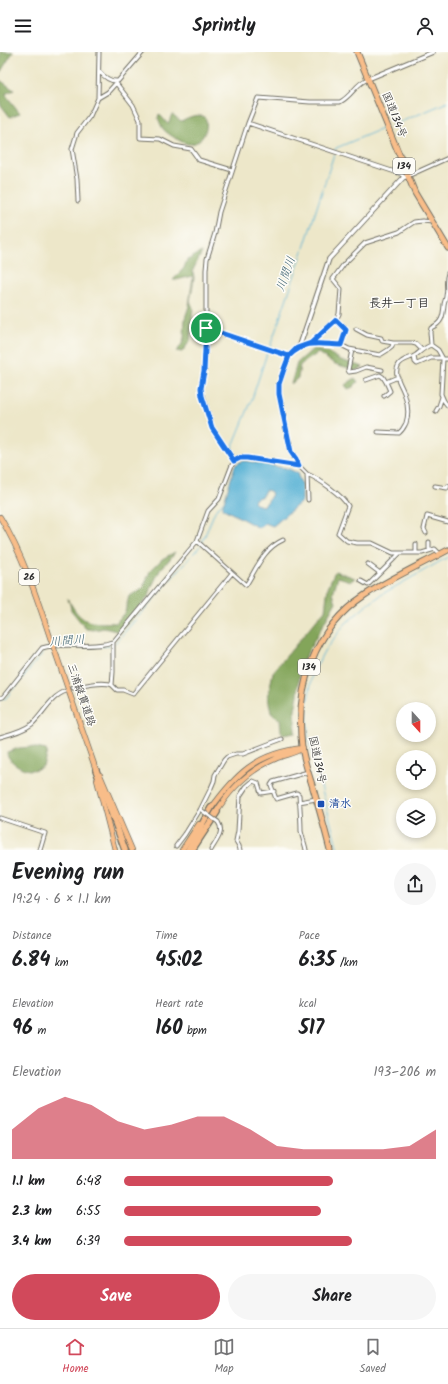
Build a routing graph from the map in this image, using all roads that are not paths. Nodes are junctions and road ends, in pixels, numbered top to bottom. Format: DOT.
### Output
graph roads {
  1 [pos="99,52"];
  2 [pos="143,52"];
  3 [pos="357,52"];
  4 [pos="433,52"];
  5 [pos="99,71"];
  6 [pos="368,79"];
  7 [pos="116,82"];
  8 [pos="98,98"];
  9 [pos="248,123"];
  10 [pos="448,158"];
  11 [pos="232,170"];
  12 [pos="406,176"];
  13 [pos="78,201"];
  14 [pos="433,222"];
  15 [pos="448,248"];
  16 [pos="448,273"];
  17 [pos="336,320"];
  18 [pos="206,328"];
  19 [pos="356,329"];
  20 [pos="311,343"];
  21 [pos="393,343"];
  22 [pos="341,345"];
  23 [pos="431,345"];
  24 [pos="297,348"];
  25 [pos="352,350"];
  26 [pos="422,350"];
  27 [pos="289,356"];
  28 [pos="414,356"];
  29 [pos="442,358"];
  30 [pos="448,359"];
  31 [pos="382,370"];
  32 [pos="398,377"];
  33 [pos="366,380"];
  34 [pos="386,382"];
  35 [pos="384,396"];
  36 [pos="442,397"];
  37 [pos="448,406"];
  38 [pos="436,411"];
  39 [pos="378,432"];
  40 [pos="234,461"];
  41 [pos="299,466"];
  42 [pos="307,474"];
  43 [pos="435,486"];
  44 [pos="448,486"];
  45 [pos="308,500"];
  46 [pos="0,517"];
  47 [pos="448,522"];
  48 [pos="426,533"];
  49 [pos="283,540"];
  50 [pos="197,542"];
  51 [pos="429,542"];
  52 [pos="416,544"];
  53 [pos="429,550"];
  54 [pos="448,550"];
  55 [pos="416,553"];
  56 [pos="399,554"];
  57 [pos="440,554"];
  58 [pos="368,564"];
  59 [pos="380,572"];
  60 [pos="232,573"];
  61 [pos="361,581"];
  62 [pos="113,642"];
  63 [pos="112,685"];
  64 [pos="72,688"];
  65 [pos="66,691"];
  66 [pos="0,698"];
  67 [pos="0,737"];
  68 [pos="282,739"];
  69 [pos="303,748"];
  70 [pos="89,752"];
  71 [pos="91,757"];
  72 [pos="96,770"];
  73 [pos="308,772"];
  74 [pos="274,791"];
  75 [pos="316,799"];
  76 [pos="299,802"];
  77 [pos="200,810"];
  78 [pos="214,810"];
  79 [pos="0,818"];
  80 [pos="176,846"];
  81 [pos="40,850"];
  82 [pos="115,850"];
  83 [pos="124,850"];
  84 [pos="132,850"];
  85 [pos="182,850"];
  86 [pos="188,850"];
  87 [pos="194,850"];
  88 [pos="211,850"];
  89 [pos="240,850"];
  90 [pos="306,850"];
  91 [pos="330,850"];
  1 -- 5 [label="street"];
  2 -- 7 [label="street"];
  3 -- 6 [label="highway, 国道134号 / 134"];
  4 -- 6 [label="street"];
  5 -- 7 [label="street"];
  5 -- 8 [label="street"];
  6 -- 9 [label="street"];
  6 -- 12 [label="highway, 国道134号 / 134"];
  7 -- 8 [label="street"];
  7 -- 11 [label="street"];
  8 -- 13 [label="street"];
  9 -- 11 [label="street"];
  9 -- 12 [label="street"];
  10 -- 12 [label="street"];
  11 -- 18 [label="street"];
  12 -- 14 [label="highway, 国道134号 / 134"];
  12 -- 24 [label="street"];
  14 -- 15 [label="highway, 国道134号 / 134"];
  14 -- 17 [label="street"];
  16 -- 23 [label="street"];
  17 -- 20 [label="street"];
  17 -- 22 [label="street"];
  18 -- 27 [label="street"];
  18 -- 40 [label="street"];
  19 -- 21 [label="street"];
  20 -- 22 [label="street"];
  20 -- 24 [label="street"];
  21 -- 25 [label="street"];
  21 -- 26 [label="street"];
  22 -- 25 [label="street"];
  23 -- 26 [label="street"];
  23 -- 29 [label="street"];
  24 -- 27 [label="street"];
  25 -- 31 [label="street"];
  26 -- 28 [label="street"];
  27 -- 41 [label="street"];
  28 -- 29 [label="street"];
  28 -- 32 [label="street"];
  29 -- 30 [label="street"];
  29 -- 36 [label="street"];
  32 -- 34 [label="street"];
  32 -- 39 [label="street"];
  33 -- 34 [label="street"];
  34 -- 35 [label="street"];
  36 -- 37 [label="street"];
  36 -- 38 [label="street"];
  40 -- 41 [label="street"];
  40 -- 50 [label="street"];
  41 -- 42 [label="street"];
  42 -- 45 [label="street"];
  42 -- 56 [label="street"];
  43 -- 44 [label="street"];
  46 -- 70 [label="main road, 三浦縦貫道路 / 26, bridge"];
  47 -- 48 [label="street"];
  49 -- 60 [label="street"];
  50 -- 60 [label="street"];
  50 -- 62 [label="street"];
  51 -- 53 [label="street"];
  52 -- 55 [label="street"];
  53 -- 55 [label="street"];
  53 -- 57 [label="street"];
  54 -- 57 [label="highway, 国道134号 / 134"];
  55 -- 56 [label="street"];
  56 -- 59 [label="street"];
  57 -- 69 [label="highway, 国道134号 / 134"];
  58 -- 59 [label="street"];
  59 -- 61 [label="street"];
  60 -- 63 [label="street"];
  62 -- 63 [label="street"];
  62 -- 66 [label="street"];
  63 -- 64 [label="street"];
  65 -- 67 [label="street"];
  68 -- 77 [label="street"];
  69 -- 73 [label="highway, 国道134号 / 134"];
  69 -- 78 [label="main road"];
  70 -- 71 [label="main road, 三浦縦貫道路 / 26"];
  70 -- 84 [label="main road, 26"];
  71 -- 72 [label="main road, 三浦縦貫道路 / 26"];
  71 -- 82 [label="main road"];
  72 -- 83 [label="highway, 26"];
  73 -- 74 [label="street"];
  73 -- 75 [label="highway, 国道134号 / 134"];
  74 -- 76 [label="street"];
  74 -- 89 [label="street"];
  75 -- 76 [label="street"];
  75 -- 91 [label="highway, 国道134号 / 134"];
  76 -- 90 [label="street"];
  77 -- 80 [label="street"];
  77 -- 88 [label="street, bridge"];
  78 -- 85 [label="main road"];
  78 -- 86 [label="highway"];
  78 -- 87 [label="highway"];
  79 -- 81 [label="street"];
}
